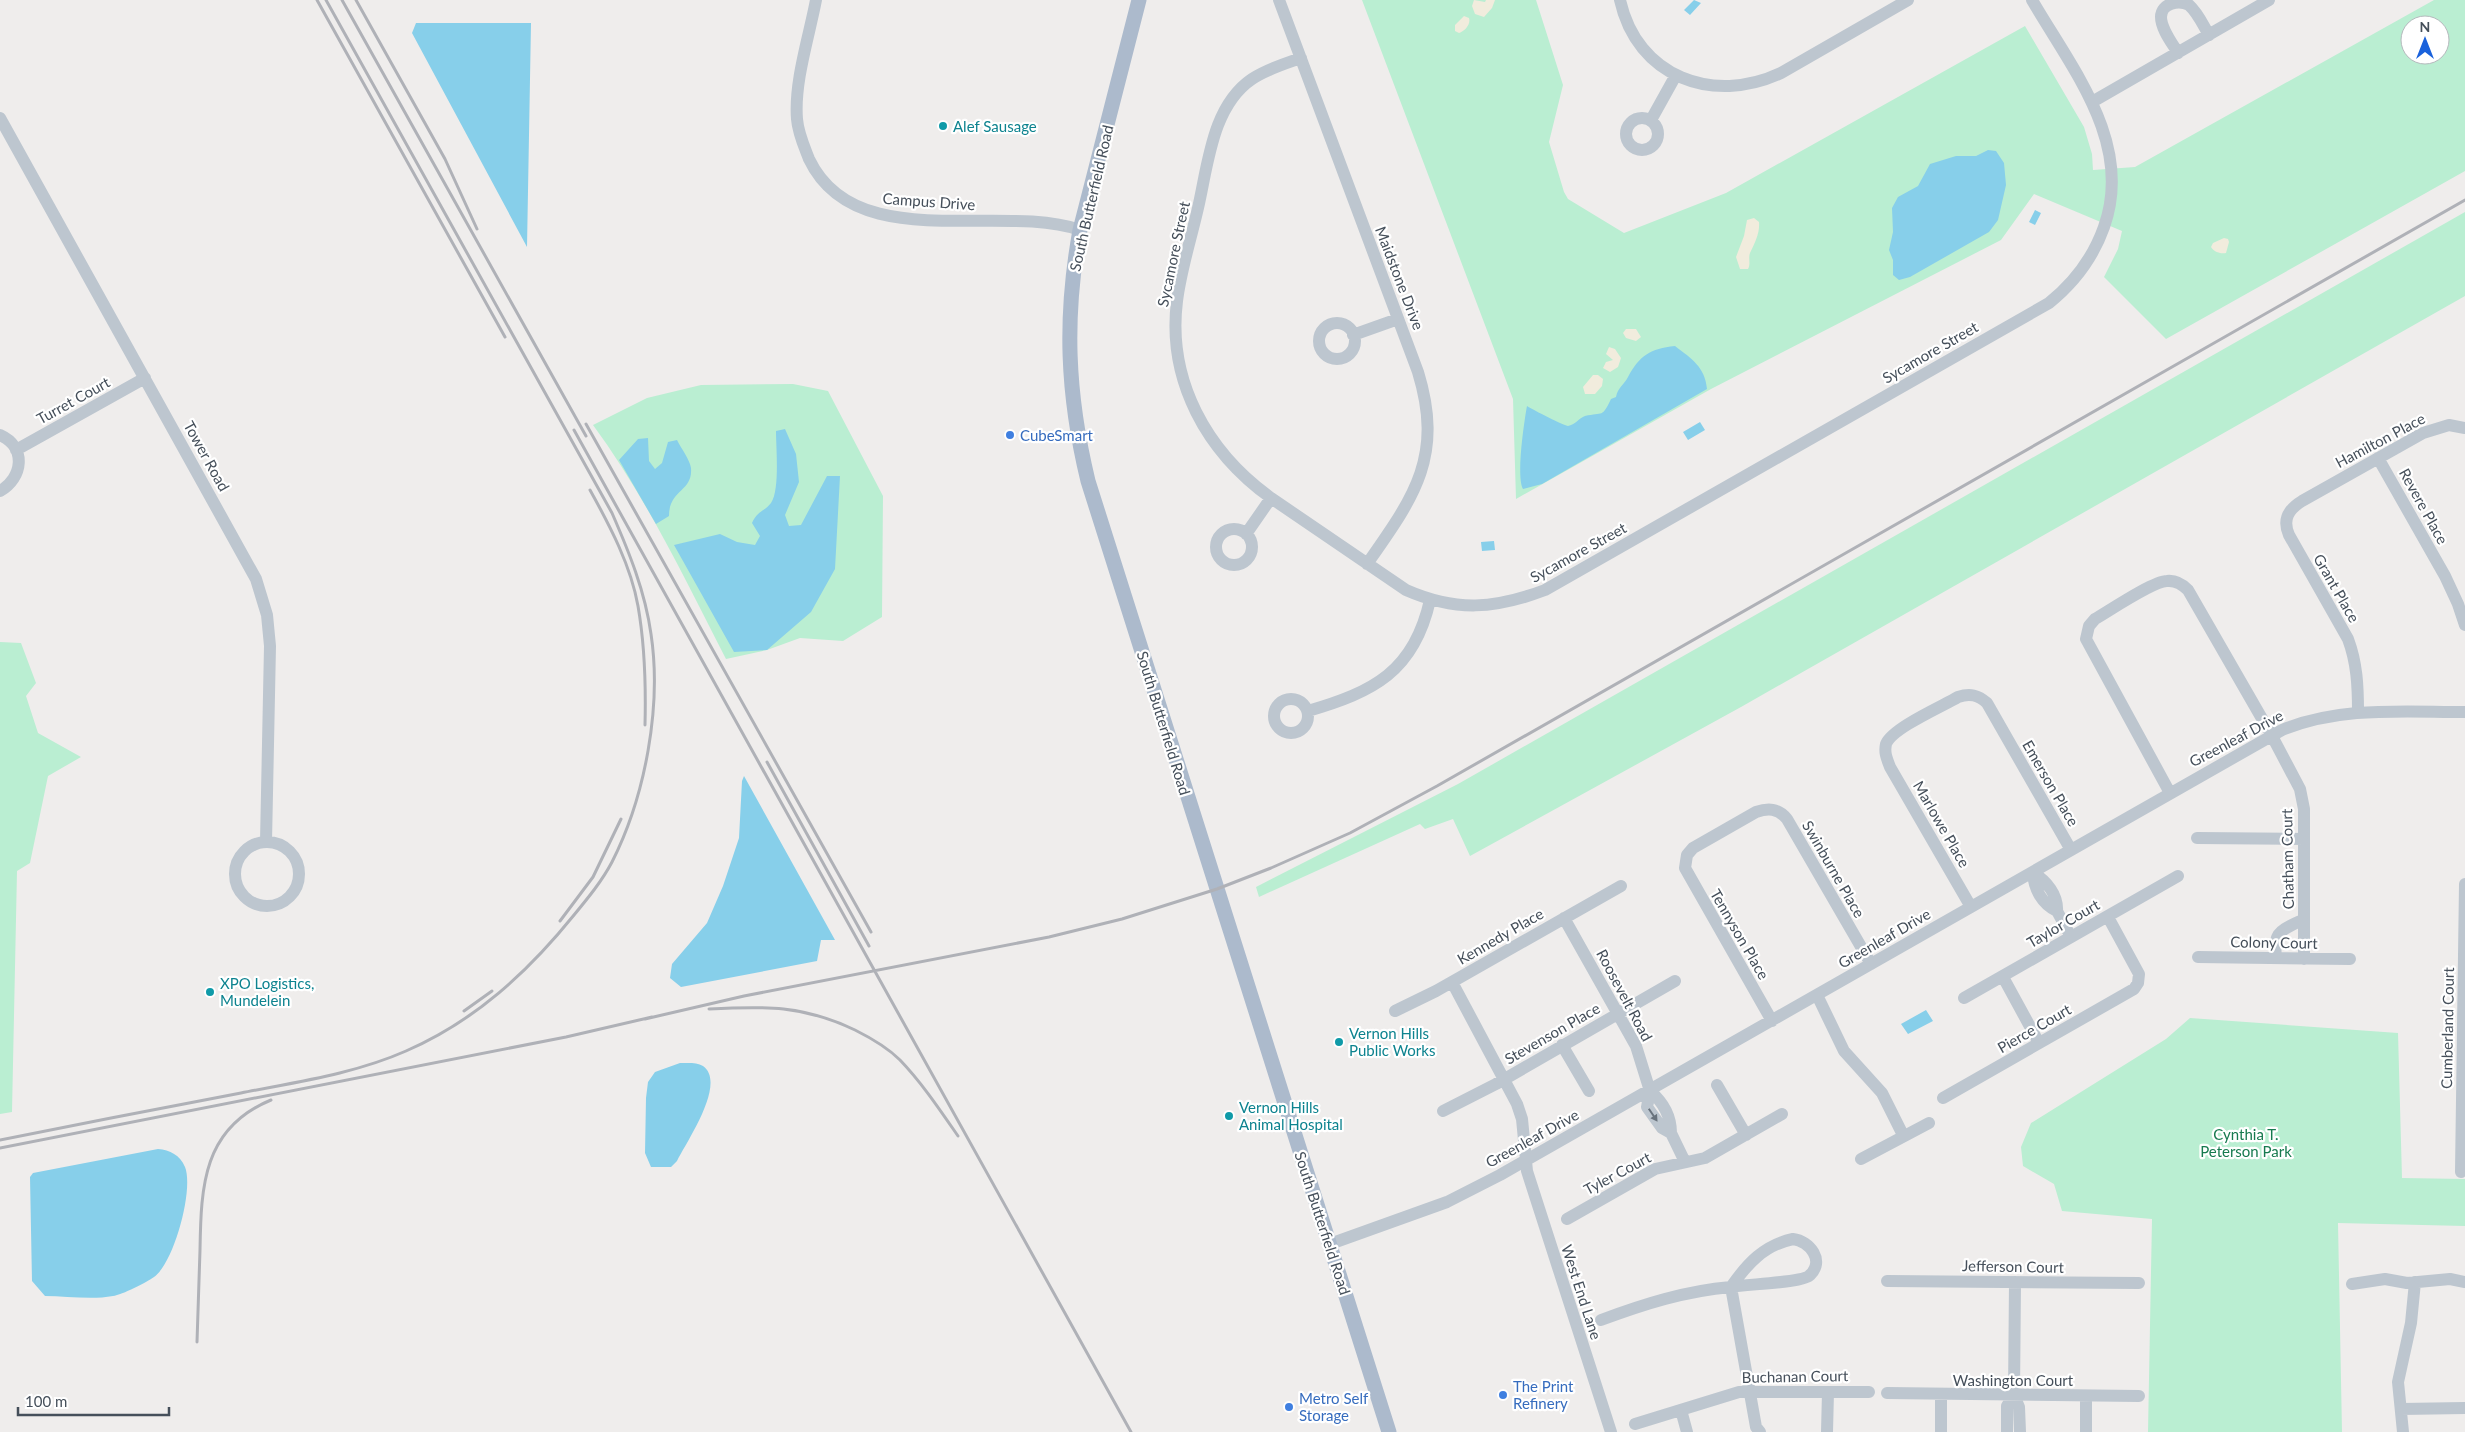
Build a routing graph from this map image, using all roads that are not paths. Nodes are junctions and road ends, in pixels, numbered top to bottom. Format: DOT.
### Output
graph roads {
  1 [pos="816,0"];
  2 [pos="1139,0"];
  3 [pos="1279,0"];
  4 [pos="1620,0"];
  5 [pos="1908,0"];
  6 [pos="2032,0"];
  7 [pos="2269,0"];
  8 [pos="2209,35"];
  9 [pos="2178,53"];
  10 [pos="1300,58"];
  11 [pos="1676,75"];
  12 [pos="2092,102"];
  13 [pos="0,118"];
  14 [pos="1651,120"];
  15 [pos="1080,230"];
  16 [pos="1398,319"];
  17 [pos="1353,335"];
  18 [pos="145,378"];
  19 [pos="2465,428"];
  20 [pos="0,435"];
  21 [pos="16,450"];
  22 [pos="2378,458"];
  23 [pos="0,491"];
  24 [pos="2312,495"];
  25 [pos="1271,498"];
  26 [pos="1246,534"];
  27 [pos="1367,564"];
  28 [pos="1430,600"];
  29 [pos="2464,617"];
  30 [pos="1308,711"];
  31 [pos="2358,712"];
  32 [pos="2465,712"];
  33 [pos="2272,736"];
  34 [pos="1886,757"];
  35 [pos="2170,793"];
  36 [pos="1784,815"];
  37 [pos="2197,838"];
  38 [pos="2304,839"];
  39 [pos="266,842"];
  40 [pos="2070,850"];
  41 [pos="2034,873"];
  42 [pos="2178,876"];
  43 [pos="2465,884"];
  44 [pos="1621,886"];
  45 [pos="1972,907"];
  46 [pos="2108,917"];
  47 [pos="1564,918"];
  48 [pos="2304,920"];
  49 [pos="2071,937"];
  50 [pos="2465,940"];
  51 [pos="2198,957"];
  52 [pos="2276,958"];
  53 [pos="2304,959"];
  54 [pos="2350,959"];
  55 [pos="1871,964"];
  56 [pos="2003,977"];
  57 [pos="1675,980"];
  58 [pos="1452,982"];
  59 [pos="1817,995"];
  60 [pos="1964,998"];
  61 [pos="1395,1012"];
  62 [pos="1618,1013"];
  63 [pos="1772,1021"];
  64 [pos="2040,1042"];
  65 [pos="1562,1045"];
  66 [pos="1504,1079"];
  67 [pos="1718,1085"];
  68 [pos="1650,1090"];
  69 [pos="1589,1091"];
  70 [pos="2464,1093"];
  71 [pos="1943,1098"];
  72 [pos="1443,1110"];
  73 [pos="1782,1114"];
  74 [pos="1929,1124"];
  75 [pos="1746,1135"];
  76 [pos="1903,1135"];
  77 [pos="1861,1159"];
  78 [pos="1526,1161"];
  79 [pos="1685,1162"];
  80 [pos="2462,1172"];
  81 [pos="1566,1219"];
  82 [pos="1330,1244"];
  83 [pos="1887,1281"];
  84 [pos="2015,1282"];
  85 [pos="2415,1282"];
  86 [pos="2465,1282"];
  87 [pos="2139,1283"];
  88 [pos="2352,1284"];
  89 [pos="1731,1287"];
  90 [pos="1601,1320"];
  91 [pos="1751,1392"];
  92 [pos="1828,1392"];
  93 [pos="1869,1392"];
  94 [pos="1886,1394"];
  95 [pos="2014,1395"];
  96 [pos="1940,1396"];
  97 [pos="2086,1396"];
  98 [pos="2138,1396"];
  99 [pos="2465,1408"];
  100 [pos="2401,1409"];
  101 [pos="1680,1410"];
  102 [pos="1635,1424"];
  103 [pos="1756,1430"];
  104 [pos="1390,1432"];
  105 [pos="1611,1432"];
  106 [pos="1688,1432"];
  107 [pos="1827,1432"];
  108 [pos="1940,1432"];
  109 [pos="2007,1432"];
  110 [pos="2020,1432"];
  111 [pos="2086,1432"];
  112 [pos="2404,1432"];
  1 -- 15 [label="street, Campus Drive"];
  2 -- 15 [label="main road, South Butterfield Road"];
  3 -- 10 [label="street, Maidstone Drive"];
  4 -- 11 [label="street"];
  5 -- 11 [label="street"];
  6 -- 12 [label="street, Sycamore Street"];
  7 -- 8 [label="street"];
  8 -- 9 [label="street"];
  8 -- 9 [label="street"];
  9 -- 12 [label="street"];
  10 -- 16 [label="street, Maidstone Drive"];
  10 -- 25 [label="street, Sycamore Street"];
  11 -- 14 [label="street"];
  12 -- 28 [label="street, Sycamore Street"];
  13 -- 18 [label="street, Tower Road"];
  15 -- 82 [label="main road, South Butterfield Road"];
  16 -- 17 [label="street"];
  16 -- 27 [label="street, Maidstone Drive"];
  18 -- 21 [label="street, Turret Court"];
  18 -- 39 [label="street, Tower Road"];
  19 -- 22 [label="street, Hamilton Place"];
  20 -- 21 [label="street"];
  21 -- 23 [label="street"];
  22 -- 24 [label="street, Hamilton Place"];
  22 -- 29 [label="street, Revere Place"];
  24 -- 31 [label="street, Grant Place"];
  25 -- 26 [label="street"];
  25 -- 27 [label="street, Sycamore Street"];
  27 -- 28 [label="street, Sycamore Street"];
  28 -- 30 [label="street"];
  31 -- 32 [label="street, Greenleaf Drive"];
  31 -- 33 [label="street, Greenleaf Drive"];
  33 -- 35 [label="street, Greenleaf Drive"];
  33 -- 35 [label="street, Chatham Court"];
  33 -- 38 [label="street, Chatham Court"];
  34 -- 40 [label="street, Emerson Place"];
  34 -- 45 [label="street, Marlowe Place"];
  35 -- 40 [label="street, Greenleaf Drive"];
  36 -- 55 [label="street, Swinburne Place"];
  36 -- 63 [label="street, Tennyson Place"];
  37 -- 38 [label="street"];
  38 -- 48 [label="street, Chatham Court"];
  39 -- 39 [label="street"];
  40 -- 41 [label="street, Greenleaf Drive"];
  41 -- 45 [label="street, Greenleaf Drive"];
  41 -- 49 [label="street"];
  42 -- 46 [label="street, Taylor Court"];
  43 -- 50 [label="street, Cumberland Court"];
  44 -- 47 [label="street, Kennedy Place"];
  45 -- 55 [label="street, Greenleaf Drive"];
  46 -- 49 [label="street, Taylor Court"];
  46 -- 64 [label="street, Pierce Court"];
  47 -- 58 [label="street, Kennedy Place"];
  47 -- 62 [label="street, Roosevelt Road"];
  48 -- 52 [label="street"];
  48 -- 53 [label="street, Chatham Court"];
  49 -- 56 [label="street, Taylor Court"];
  50 -- 70 [label="street, Cumberland Court"];
  51 -- 52 [label="street, Colony Court"];
  52 -- 53 [label="street, Colony Court"];
  53 -- 54 [label="street, Colony Court"];
  55 -- 59 [label="street, Greenleaf Drive"];
  56 -- 60 [label="street, Taylor Court"];
  56 -- 64 [label="street"];
  57 -- 62 [label="street, Stevenson Place"];
  58 -- 61 [label="street, Kennedy Place"];
  58 -- 66 [label="street, West End Lane"];
  59 -- 63 [label="street, Greenleaf Drive"];
  59 -- 76 [label="street"];
  62 -- 65 [label="street, Stevenson Place"];
  62 -- 68 [label="street, Roosevelt Road"];
  63 -- 68 [label="street, Greenleaf Drive"];
  64 -- 71 [label="street, Pierce Court"];
  65 -- 66 [label="street, Stevenson Place"];
  65 -- 69 [label="street"];
  66 -- 72 [label="street, Stevenson Place"];
  66 -- 78 [label="street, West End Lane"];
  67 -- 75 [label="street"];
  68 -- 78 [label="street, Greenleaf Drive"];
  68 -- 79 [label="street"];
  70 -- 80 [label="street, Cumberland Court"];
  73 -- 75 [label="street, Tyler Court"];
  74 -- 76 [label="street"];
  75 -- 79 [label="street, Tyler Court"];
  76 -- 77 [label="street"];
  78 -- 82 [label="street, Greenleaf Drive"];
  78 -- 105 [label="street, West End Lane"];
  79 -- 81 [label="street, Tyler Court"];
  82 -- 104 [label="main road, South Butterfield Road"];
  83 -- 84 [label="street, Jefferson Court"];
  84 -- 87 [label="street, Jefferson Court"];
  84 -- 95 [label="street"];
  85 -- 86 [label="street"];
  85 -- 88 [label="street"];
  85 -- 100 [label="street"];
  89 -- 89 [label="street"];
  89 -- 90 [label="street"];
  89 -- 91 [label="street"];
  91 -- 92 [label="street, Buchanan Court"];
  91 -- 101 [label="street, Buchanan Court"];
  91 -- 103 [label="street"];
  92 -- 93 [label="street, Buchanan Court"];
  92 -- 107 [label="street"];
  94 -- 96 [label="street, Washington Court"];
  95 -- 96 [label="street, Washington Court"];
  95 -- 97 [label="street, Washington Court"];
  95 -- 109 [label="street"];
  95 -- 110 [label="street"];
  96 -- 108 [label="street"];
  97 -- 98 [label="street, Washington Court"];
  97 -- 111 [label="street"];
  99 -- 100 [label="street"];
  100 -- 112 [label="street"];
  101 -- 102 [label="street, Buchanan Court"];
  101 -- 106 [label="street"];
}
